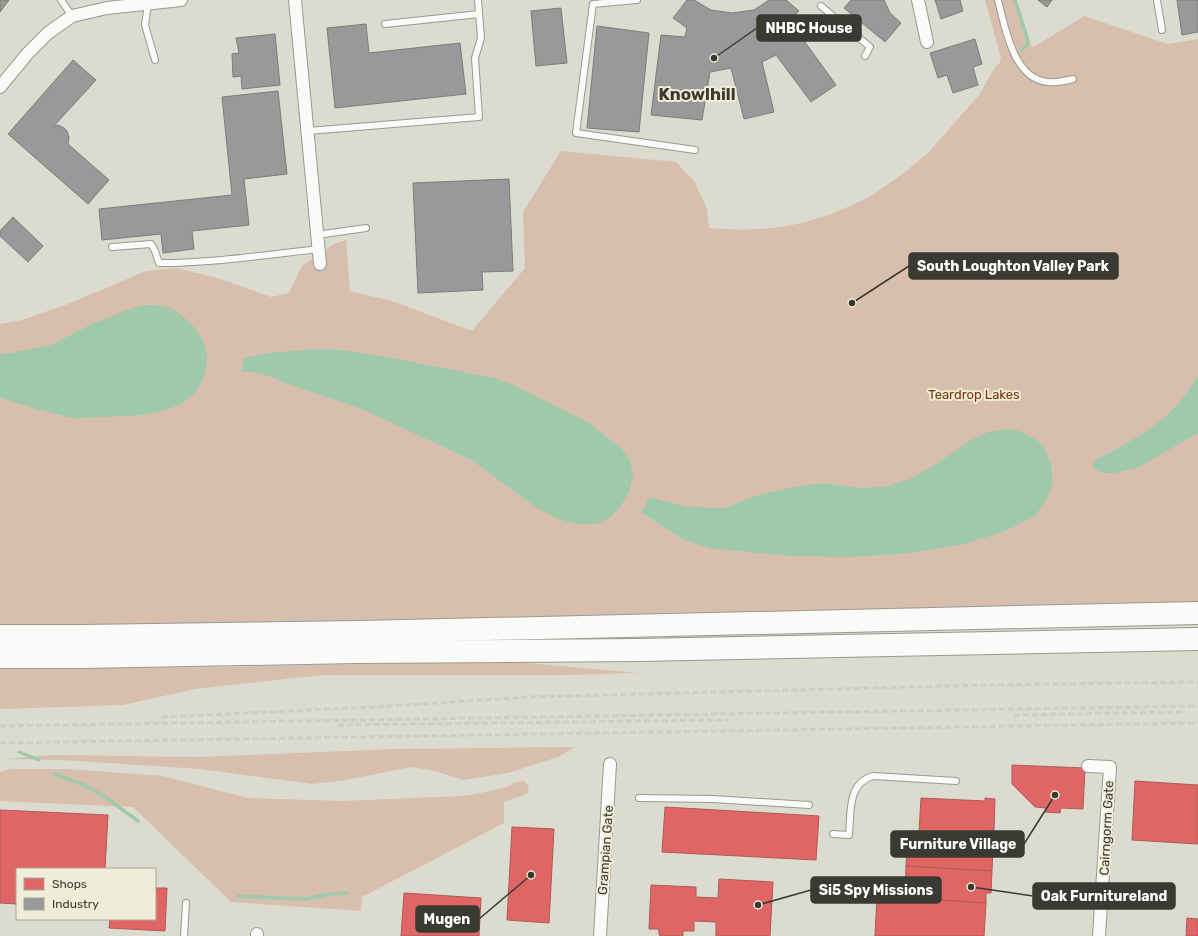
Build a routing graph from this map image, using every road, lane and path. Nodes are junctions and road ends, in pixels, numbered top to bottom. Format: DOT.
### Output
graph roads {
  1 [pos="61,0"];
  2 [pos="181,0"];
  3 [pos="295,0"];
  4 [pos="478,0"];
  5 [pos="637,0"];
  6 [pos="918,0"];
  7 [pos="998,0"];
  8 [pos="1157,0"];
  9 [pos="148,2"];
  10 [pos="821,6"];
  11 [pos="479,14"];
  12 [pos="72,16"];
  13 [pos="385,24"];
  14 [pos="1162,30"];
  15 [pos="927,42"];
  16 [pos="865,56"];
  17 [pos="155,60"];
  18 [pos="0,67"];
  19 [pos="10,74"];
  20 [pos="1073,79"];
  21 [pos="0,87"];
  22 [pos="308,130"];
  23 [pos="695,150"];
  24 [pos="366,228"];
  25 [pos="317,235"];
  26 [pos="112,247"];
  27 [pos="318,249"];
  28 [pos="320,264"];
  29 [pos="1198,613"];
  30 [pos="0,636"];
  31 [pos="1198,639"];
  32 [pos="0,657"];
  33 [pos="610,764"];
  34 [pos="1088,766"];
  35 [pos="956,781"];
  36 [pos="639,798"];
  37 [pos="809,805"];
  38 [pos="833,834"];
  39 [pos="186,903"];
  40 [pos="184,936"];
  41 [pos="600,936"];
  42 [pos="1099,936"];
  1 -- 12 [label="lane"];
  2 -- 9 [label="street"];
  3 -- 22 [label="street"];
  4 -- 11 [label="lane"];
  5 -- 23 [label="lane"];
  6 -- 15 [label="street"];
  7 -- 20 [label="lane"];
  8 -- 14 [label="lane"];
  9 -- 12 [label="street"];
  9 -- 17 [label="lane"];
  10 -- 16 [label="lane"];
  11 -- 13 [label="lane"];
  11 -- 22 [label="lane"];
  12 -- 19 [label="street"];
  18 -- 19 [label="street"];
  19 -- 21 [label="street"];
  22 -- 25 [label="street"];
  24 -- 25 [label="lane"];
  25 -- 27 [label="street"];
  26 -- 27 [label="lane"];
  27 -- 28 [label="street"];
  29 -- 30 [label="highway"];
  31 -- 32 [label="highway"];
  33 -- 41 [label="street, Grampian Gate"];
  34 -- 42 [label="street, Cairngorm Gate"];
  35 -- 38 [label="lane"];
  36 -- 37 [label="lane"];
  39 -- 40 [label="lane"];
}
